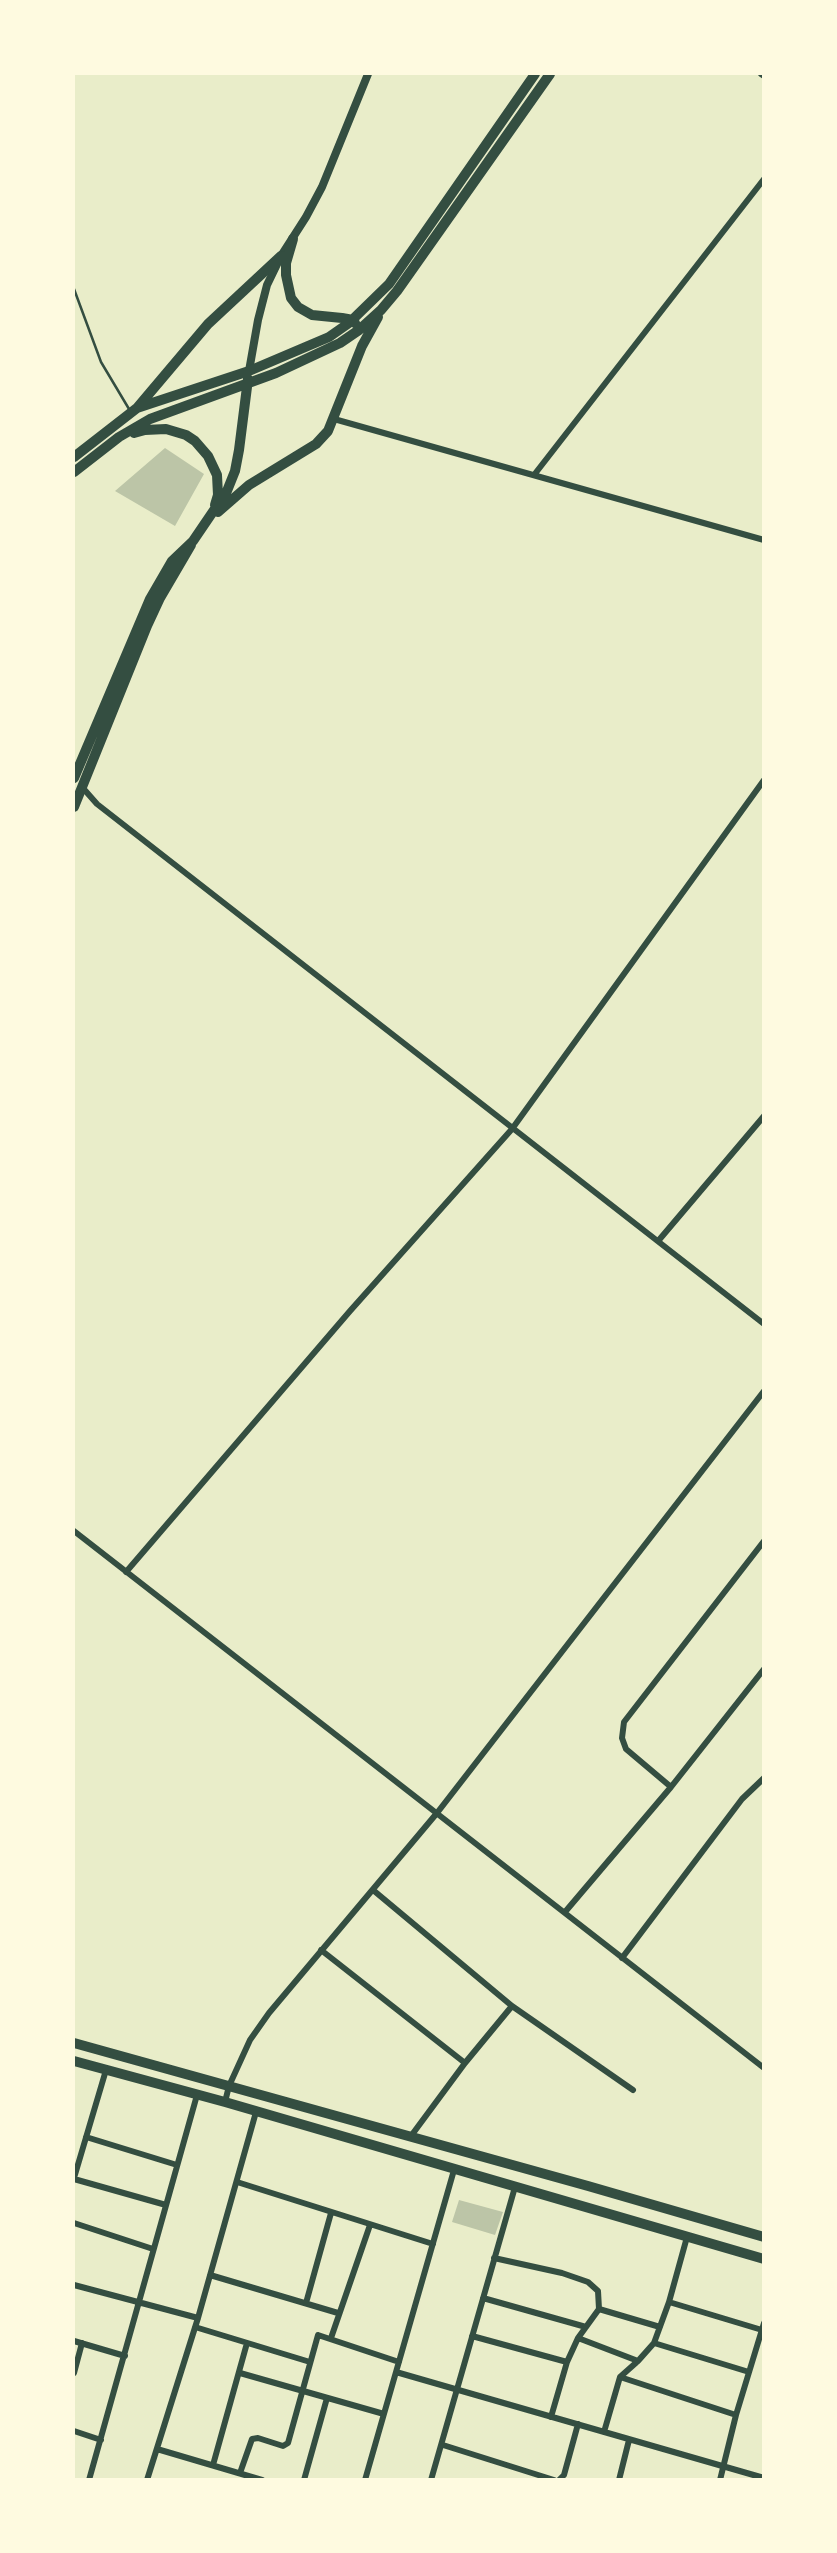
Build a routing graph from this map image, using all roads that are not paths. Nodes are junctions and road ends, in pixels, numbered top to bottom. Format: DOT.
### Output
graph roads {
  1 [pos="368,74"];
  2 [pos="536,74"];
  3 [pos="550,74"];
  4 [pos="764,179"];
  5 [pos="293,239"];
  6 [pos="281,256"];
  7 [pos="74,289"];
  8 [pos="382,310"];
  9 [pos="353,320"];
  10 [pos="359,330"];
  11 [pos="362,346"];
  12 [pos="249,372"];
  13 [pos="248,384"];
  14 [pos="134,411"];
  15 [pos="334,419"];
  16 [pos="119,437"];
  17 [pos="74,457"];
  18 [pos="74,471"];
  19 [pos="534,475"];
  20 [pos="209,518"];
  21 [pos="764,540"];
  22 [pos="193,541"];
  23 [pos="74,773"];
  24 [pos="764,780"];
  25 [pos="82,787"];
  26 [pos="74,807"];
  27 [pos="764,1116"];
  28 [pos="512,1129"];
  29 [pos="659,1240"];
  30 [pos="764,1324"];
  31 [pos="764,1391"];
  32 [pos="74,1531"];
  33 [pos="764,1541"];
  34 [pos="126,1572"];
  35 [pos="764,1669"];
  36 [pos="764,1778"];
  37 [pos="671,1787"];
  38 [pos="438,1813"];
  39 [pos="373,1890"];
  40 [pos="565,1913"];
  41 [pos="321,1950"];
  42 [pos="622,1958"];
  43 [pos="512,2006"];
  44 [pos="74,2043"];
  45 [pos="74,2061"];
  46 [pos="464,2063"];
  47 [pos="764,2068"];
  48 [pos="106,2070"];
  49 [pos="229,2086"];
  50 [pos="633,2091"];
  51 [pos="197,2095"];
  52 [pos="225,2102"];
  53 [pos="256,2112"];
  54 [pos="411,2136"];
  55 [pos="86,2137"];
  56 [pos="177,2165"];
  57 [pos="454,2170"];
  58 [pos="74,2179"];
  59 [pos="237,2182"];
  60 [pos="515,2187"];
  61 [pos="166,2205"];
  62 [pos="331,2213"];
  63 [pos="74,2223"];
  64 [pos="370,2225"];
  65 [pos="764,2237"];
  66 [pos="687,2238"];
  67 [pos="433,2244"];
  68 [pos="153,2249"];
  69 [pos="494,2258"];
  70 [pos="764,2259"];
  71 [pos="210,2275"];
  72 [pos="74,2285"];
  73 [pos="483,2298"];
  74 [pos="669,2302"];
  75 [pos="139,2303"];
  76 [pos="306,2303"];
  77 [pos="599,2309"];
  78 [pos="338,2313"];
  79 [pos="198,2318"];
  80 [pos="763,2326"];
  81 [pos="195,2327"];
  82 [pos="586,2327"];
  83 [pos="660,2327"];
  84 [pos="472,2336"];
  85 [pos="331,2338"];
  86 [pos="578,2338"];
  87 [pos="74,2341"];
  88 [pos="82,2343"];
  89 [pos="247,2343"];
  90 [pos="654,2343"];
  91 [pos="125,2356"];
  92 [pos="638,2361"];
  93 [pos="310,2362"];
  94 [pos="399,2362"];
  95 [pos="566,2362"];
  96 [pos="74,2372"];
  97 [pos="396,2372"];
  98 [pos="749,2372"];
  99 [pos="240,2373"];
  100 [pos="620,2377"];
  101 [pos="457,2389"];
  102 [pos="303,2391"];
  103 [pos="327,2398"];
  104 [pos="384,2414"];
  105 [pos="736,2415"];
  106 [pos="551,2417"];
  107 [pos="578,2424"];
  108 [pos="74,2431"];
  109 [pos="604,2432"];
  110 [pos="101,2440"];
  111 [pos="629,2440"];
  112 [pos="443,2445"];
  113 [pos="157,2449"];
  114 [pos="213,2465"];
  115 [pos="724,2466"];
  116 [pos="240,2473"];
  117 [pos="535,2477"];
  118 [pos="764,2478"];
  119 [pos="89,2480"];
  120 [pos="147,2480"];
  121 [pos="262,2480"];
  122 [pos="304,2480"];
  123 [pos="365,2480"];
  124 [pos="431,2480"];
  125 [pos="554,2480"];
  126 [pos="559,2480"];
  127 [pos="619,2480"];
  128 [pos="720,2480"];
  1 -- 5 [label="street"];
  2 -- 9 [label="highway"];
  3 -- 8 [label="highway"];
  4 -- 19 [label="street"];
  5 -- 6 [label="street"];
  5 -- 9 [label="highway"];
  6 -- 12 [label="street"];
  6 -- 14 [label="highway"];
  7 -- 14 [label="lane"];
  8 -- 10 [label="highway"];
  8 -- 11 [label="highway"];
  9 -- 10 [label="highway"];
  9 -- 12 [label="highway"];
  10 -- 11 [label="highway"];
  10 -- 13 [label="highway"];
  11 -- 15 [label="highway"];
  12 -- 13 [label="highway"];
  12 -- 14 [label="highway"];
  13 -- 16 [label="highway"];
  13 -- 20 [label="highway"];
  14 -- 17 [label="highway"];
  15 -- 19 [label="street"];
  15 -- 20 [label="highway"];
  16 -- 18 [label="highway"];
  16 -- 20 [label="highway"];
  19 -- 21 [label="street"];
  20 -- 22 [label="highway"];
  22 -- 23 [label="highway"];
  22 -- 25 [label="highway"];
  23 -- 25 [label="street"];
  24 -- 28 [label="street"];
  25 -- 26 [label="highway"];
  25 -- 28 [label="street"];
  27 -- 29 [label="street"];
  28 -- 29 [label="street"];
  28 -- 34 [label="street"];
  29 -- 30 [label="street"];
  31 -- 38 [label="street"];
  32 -- 34 [label="street"];
  33 -- 37 [label="street"];
  34 -- 38 [label="street"];
  35 -- 37 [label="street"];
  36 -- 42 [label="street"];
  37 -- 40 [label="street"];
  38 -- 39 [label="street"];
  38 -- 40 [label="street"];
  39 -- 41 [label="street"];
  39 -- 43 [label="street"];
  40 -- 42 [label="street"];
  41 -- 46 [label="street"];
  41 -- 49 [label="street"];
  42 -- 47 [label="street"];
  43 -- 46 [label="street"];
  43 -- 50 [label="street"];
  44 -- 49 [label="highway"];
  45 -- 48 [label="highway"];
  46 -- 54 [label="street"];
  48 -- 51 [label="highway"];
  48 -- 55 [label="street"];
  49 -- 52 [label="street"];
  49 -- 54 [label="highway"];
  51 -- 52 [label="highway"];
  51 -- 56 [label="street"];
  52 -- 53 [label="highway"];
  53 -- 57 [label="highway"];
  53 -- 59 [label="street"];
  54 -- 65 [label="highway"];
  55 -- 56 [label="street"];
  55 -- 58 [label="street"];
  56 -- 61 [label="street"];
  57 -- 60 [label="highway"];
  57 -- 67 [label="street"];
  58 -- 61 [label="street"];
  59 -- 62 [label="street"];
  59 -- 71 [label="street"];
  60 -- 66 [label="highway"];
  60 -- 69 [label="street"];
  61 -- 68 [label="street"];
  62 -- 64 [label="street"];
  62 -- 76 [label="street"];
  63 -- 68 [label="street"];
  64 -- 67 [label="street"];
  64 -- 78 [label="street"];
  66 -- 70 [label="highway"];
  66 -- 74 [label="street"];
  67 -- 94 [label="street"];
  68 -- 75 [label="street"];
  69 -- 73 [label="street"];
  69 -- 77 [label="street"];
  71 -- 76 [label="street"];
  71 -- 79 [label="street"];
  72 -- 75 [label="street"];
  73 -- 82 [label="street"];
  73 -- 84 [label="street"];
  74 -- 80 [label="street"];
  74 -- 83 [label="street"];
  75 -- 79 [label="street"];
  75 -- 91 [label="street"];
  76 -- 78 [label="street"];
  77 -- 82 [label="street"];
  77 -- 83 [label="street"];
  78 -- 85 [label="street"];
  79 -- 81 [label="street"];
  80 -- 98 [label="street"];
  81 -- 89 [label="street"];
  81 -- 113 [label="street"];
  82 -- 86 [label="street"];
  83 -- 90 [label="street"];
  84 -- 95 [label="street"];
  84 -- 101 [label="street"];
  85 -- 93 [label="street"];
  85 -- 94 [label="street"];
  86 -- 92 [label="street"];
  86 -- 95 [label="street"];
  87 -- 88 [label="street"];
  88 -- 91 [label="street"];
  88 -- 96 [label="street"];
  89 -- 93 [label="street"];
  89 -- 99 [label="street"];
  90 -- 92 [label="street"];
  90 -- 98 [label="street"];
  91 -- 110 [label="street"];
  92 -- 100 [label="street"];
  93 -- 102 [label="street"];
  94 -- 97 [label="street"];
  95 -- 106 [label="street"];
  97 -- 101 [label="street"];
  97 -- 104 [label="street"];
  98 -- 105 [label="street"];
  99 -- 102 [label="street"];
  99 -- 114 [label="street"];
  100 -- 105 [label="street"];
  100 -- 109 [label="street"];
  101 -- 106 [label="street"];
  101 -- 112 [label="street"];
  102 -- 103 [label="street"];
  102 -- 116 [label="street"];
  103 -- 104 [label="street"];
  103 -- 122 [label="street"];
  104 -- 123 [label="street"];
  105 -- 115 [label="street"];
  106 -- 107 [label="street"];
  107 -- 109 [label="street"];
  107 -- 126 [label="street"];
  108 -- 110 [label="street"];
  109 -- 111 [label="street"];
  110 -- 119 [label="street"];
  111 -- 115 [label="street"];
  111 -- 127 [label="street"];
  112 -- 117 [label="street"];
  112 -- 124 [label="street"];
  113 -- 114 [label="street"];
  113 -- 120 [label="street"];
  114 -- 116 [label="street"];
  115 -- 118 [label="street"];
  115 -- 128 [label="street"];
  116 -- 121 [label="street"];
  117 -- 125 [label="street"];
}
